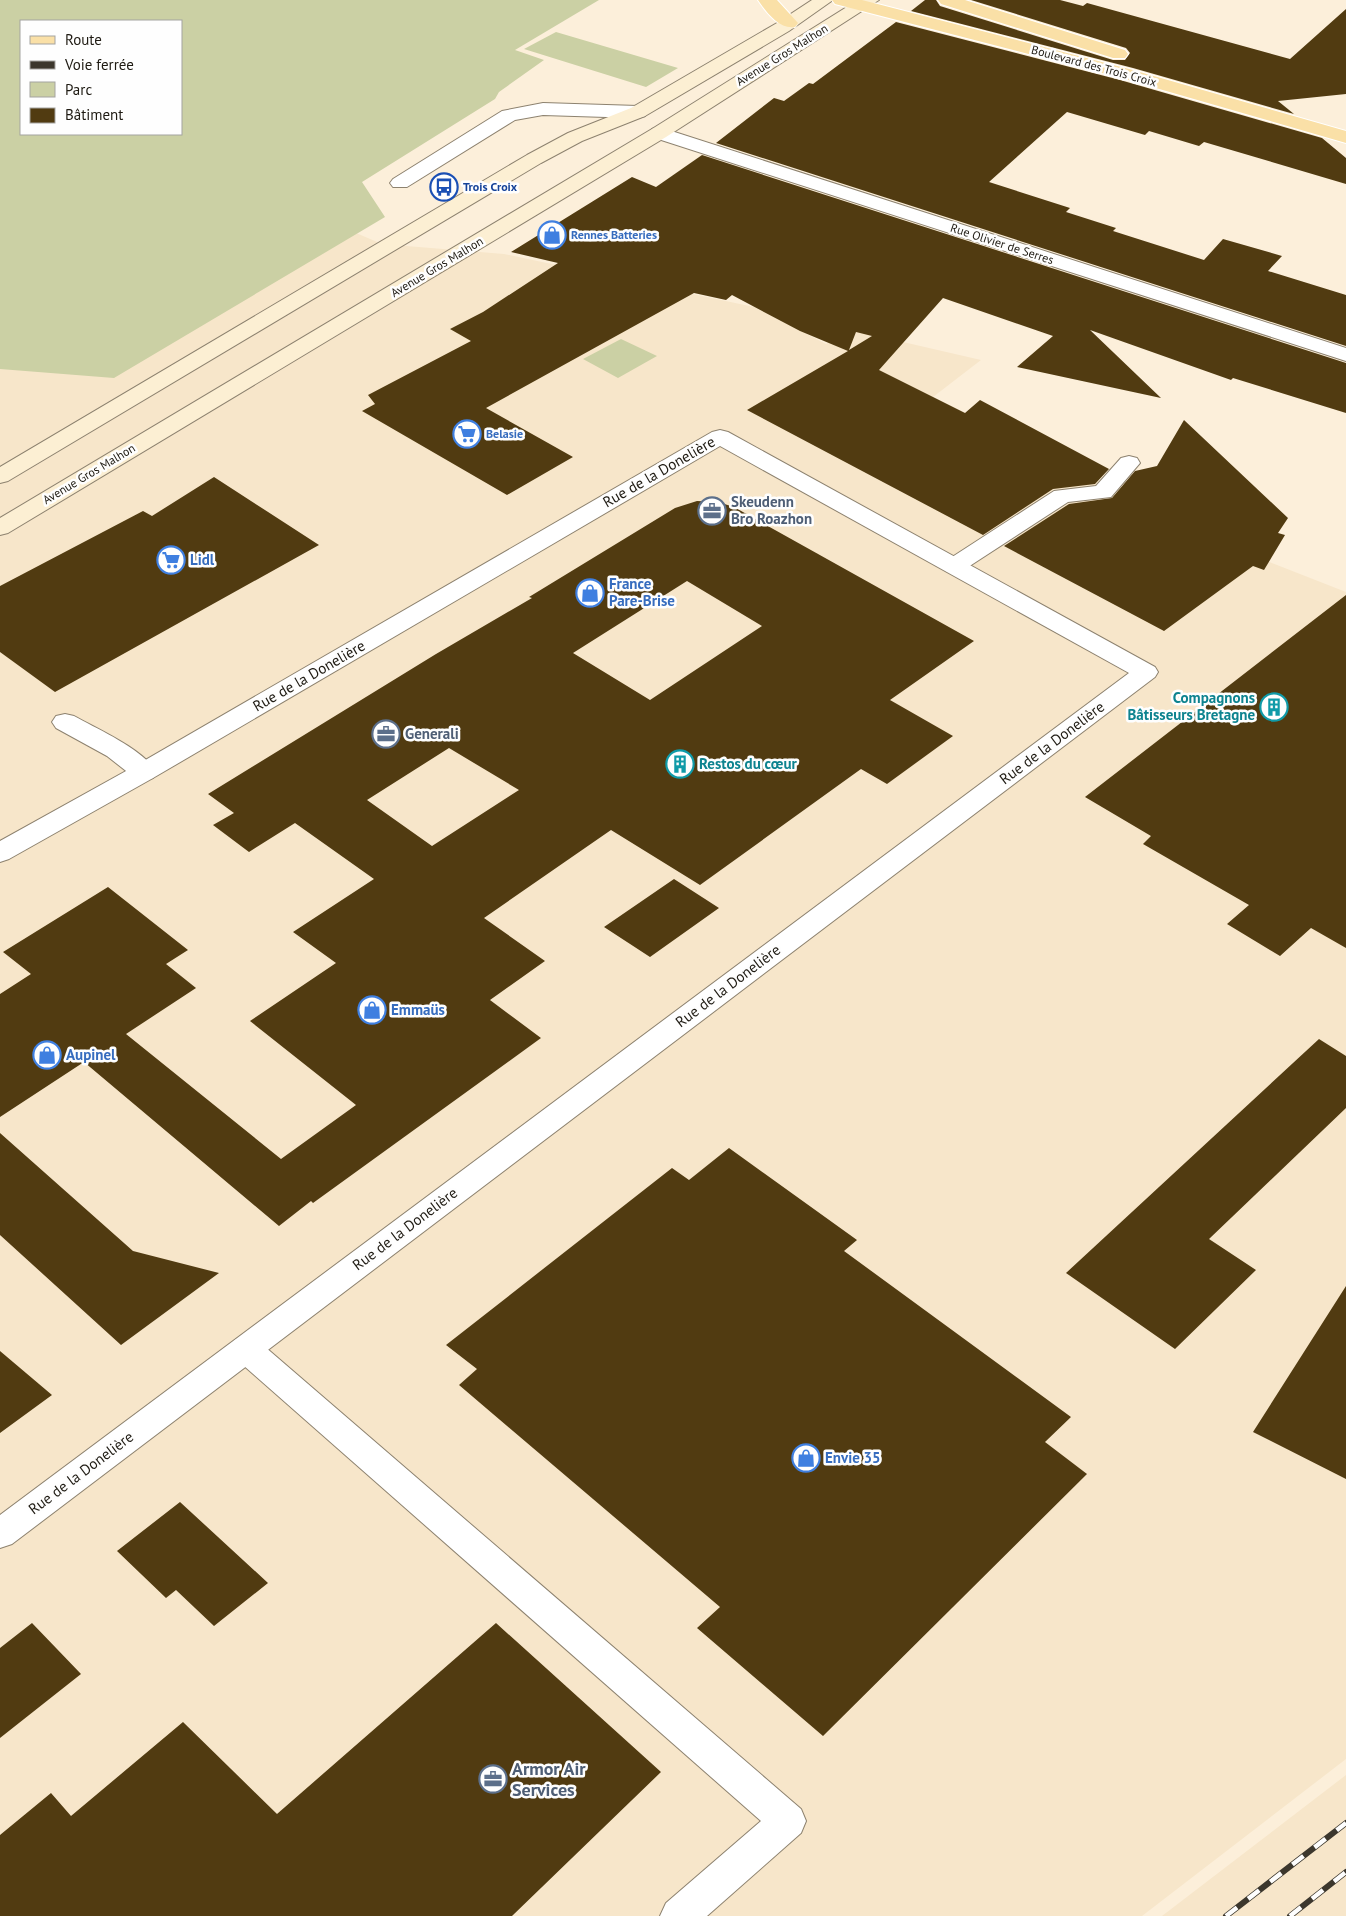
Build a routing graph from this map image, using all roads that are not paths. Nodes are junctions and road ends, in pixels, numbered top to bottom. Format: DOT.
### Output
graph roads {
  1 [pos="768,0"];
  2 [pos="824,0"];
  3 [pos="841,0"];
  4 [pos="889,0"];
  5 [pos="947,0"];
  6 [pos="866,3"];
  7 [pos="789,23"];
  8 [pos="1148,63"];
  9 [pos="638,112"];
  10 [pos="1346,119"];
  11 [pos="659,133"];
  12 [pos="1346,137"];
  13 [pos="400,183"];
  14 [pos="1346,355"];
  15 [pos="1129,463"];
  16 [pos="0,476"];
  17 [pos="0,528"];
  18 [pos="954,566"];
  19 [pos="65,722"];
  20 [pos="144,772"];
  21 [pos="0,853"];
  22 [pos="246,1349"];
  23 [pos="0,1534"];
  24 [pos="679,1916"];
  1 -- 7 [label="main road"];
  2 -- 7 [label="main road, Avenue Gros Malhon"];
  3 -- 6 [label="main road, Boulevard des Trois Croix"];
  4 -- 8 [label="main road"];
  5 -- 8 [label="main road, Boulevard des Trois Croix"];
  6 -- 11 [label="main road, Avenue Gros Malhon"];
  6 -- 12 [label="main road, Boulevard des Trois Croix"];
  7 -- 9 [label="main road, Avenue Gros Malhon"];
  8 -- 10 [label="main road, Boulevard des Trois Croix"];
  9 -- 13 [label="street"];
  9 -- 16 [label="main road, Avenue Gros Malhon"];
  11 -- 14 [label="street, Rue Olivier de Serres"];
  11 -- 17 [label="main road, Avenue Gros Malhon"];
  15 -- 18 [label="street"];
  18 -- 20 [label="street, Rue de la Donelière"];
  18 -- 22 [label="street, Rue de la Donelière"];
  19 -- 20 [label="street"];
  20 -- 21 [label="street, Rue de la Donelière"];
  22 -- 23 [label="street, Rue de la Donelière"];
  22 -- 24 [label="street"];
}
